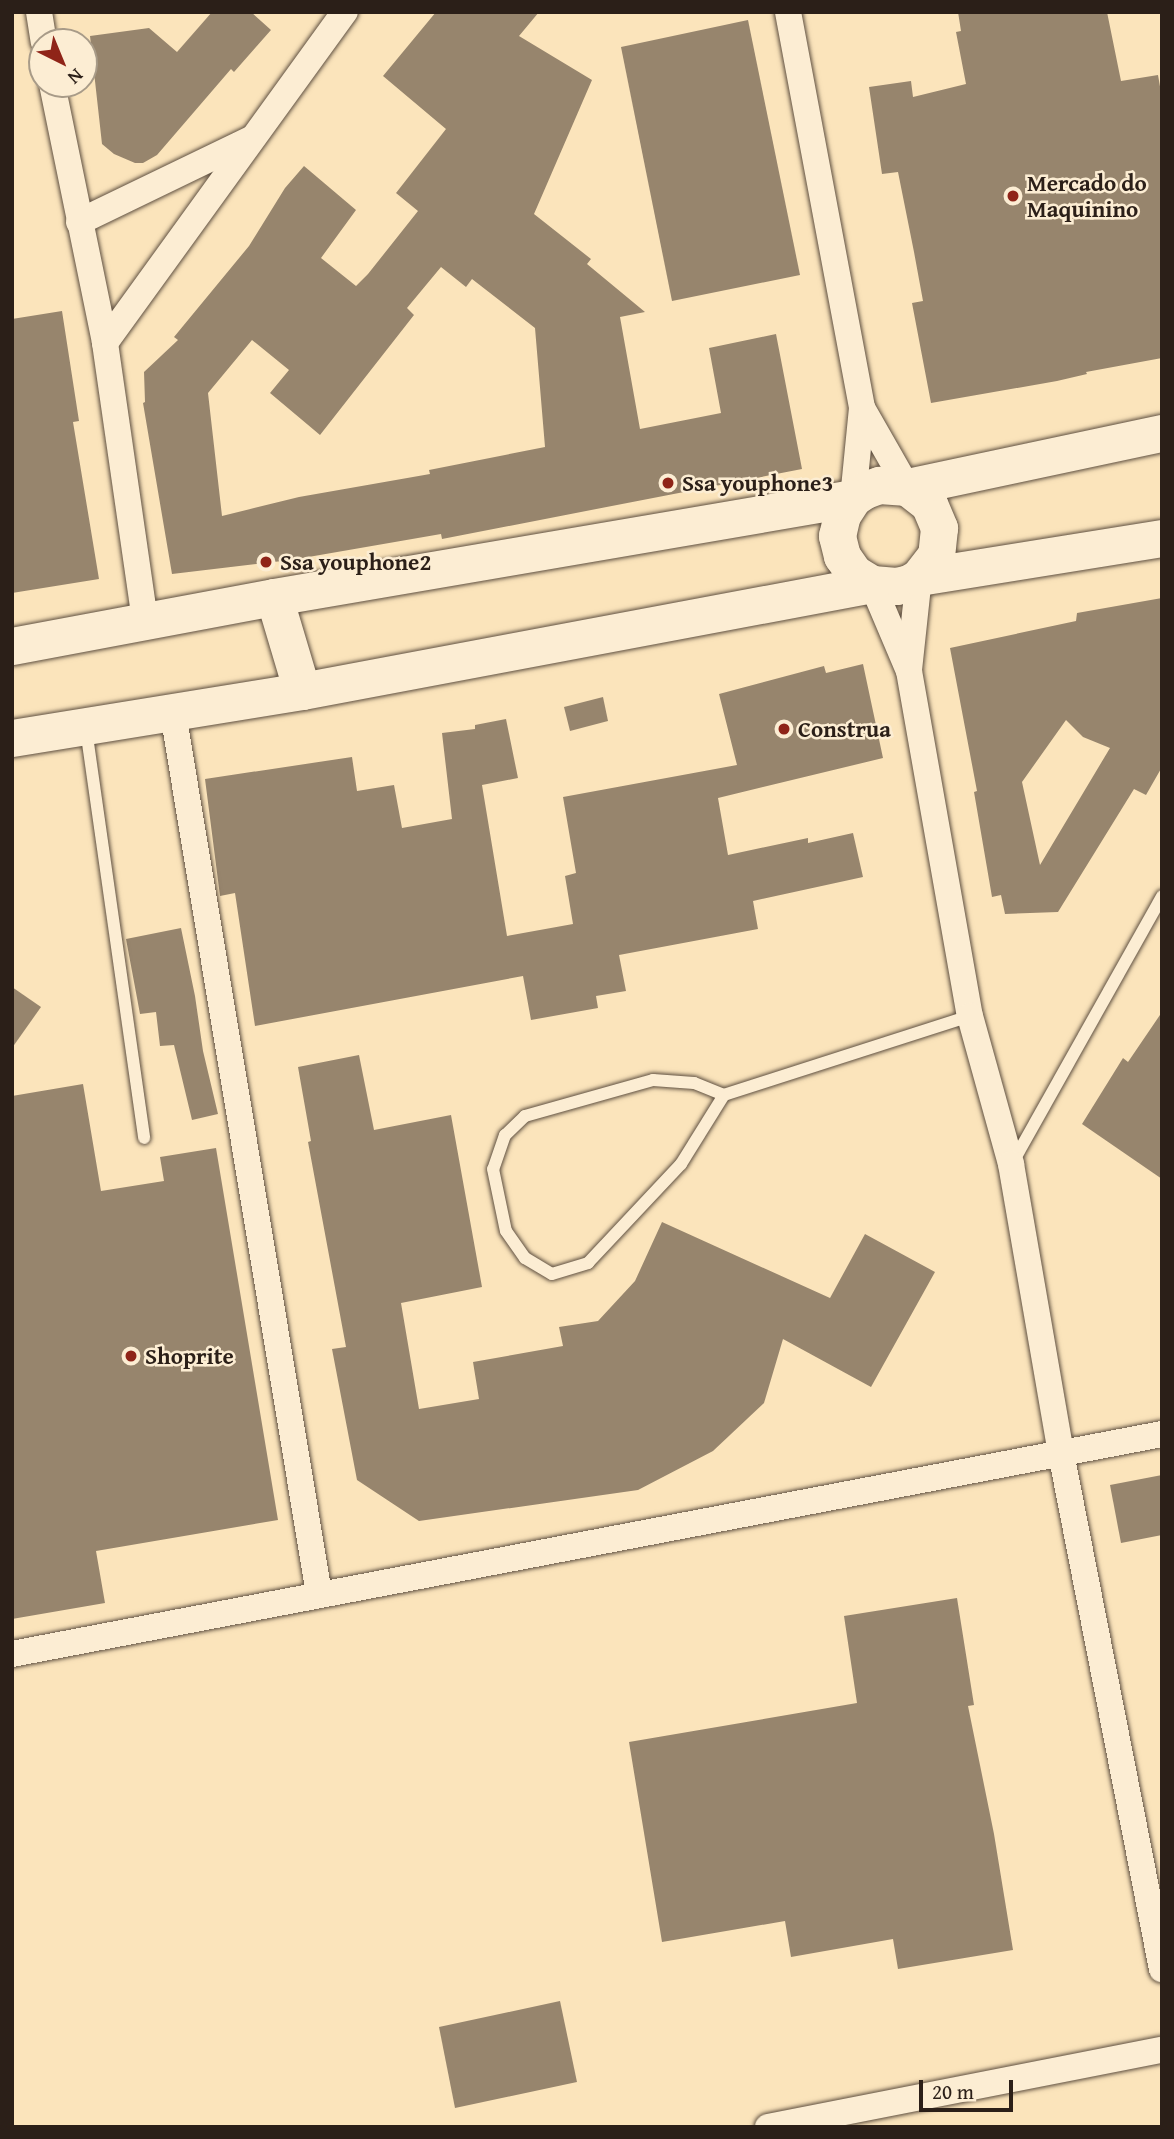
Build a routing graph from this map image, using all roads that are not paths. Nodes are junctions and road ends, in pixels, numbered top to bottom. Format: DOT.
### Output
graph roads {
  1 [pos="345,12"];
  2 [pos="788,12"];
  3 [pos="55,98"];
  4 [pos="254,138"];
  5 [pos="79,222"];
  6 [pos="106,343"];
  7 [pos="862,408"];
  8 [pos="1162,433"];
  9 [pos="907,487"];
  10 [pos="853,498"];
  11 [pos="1162,538"];
  12 [pos="919,577"];
  13 [pos="872,584"];
  14 [pos="274,597"];
  15 [pos="145,622"];
  16 [pos="12,646"];
  17 [pos="909,671"];
  18 [pos="302,691"];
  19 [pos="173,713"];
  20 [pos="86,727"];
  21 [pos="12,738"];
  22 [pos="1162,896"];
  23 [pos="970,1016"];
  24 [pos="724,1095"];
  25 [pos="144,1138"];
  26 [pos="1011,1164"];
  27 [pos="1162,1434"];
  28 [pos="1062,1453"];
  29 [pos="319,1594"];
  30 [pos="12,1654"];
  31 [pos="1153,1872"];
  32 [pos="1162,1969"];
  33 [pos="1162,2050"];
  34 [pos="823,2121"];
  35 [pos="768,2127"];
  1 -- 4 [label="street"];
  2 -- 7 [label="street"];
  3 -- 5 [label="street"];
  4 -- 5 [label="street"];
  4 -- 6 [label="street"];
  5 -- 6 [label="street"];
  6 -- 15 [label="street"];
  7 -- 9 [label="street"];
  7 -- 10 [label="street"];
  8 -- 9 [label="street"];
  9 -- 10 [label="street"];
  9 -- 12 [label="street"];
  10 -- 13 [label="street"];
  10 -- 14 [label="street"];
  11 -- 12 [label="street"];
  12 -- 13 [label="street"];
  12 -- 17 [label="street"];
  13 -- 17 [label="street"];
  13 -- 18 [label="street"];
  14 -- 15 [label="street"];
  14 -- 18 [label="street"];
  15 -- 16 [label="street"];
  17 -- 23 [label="street"];
  18 -- 19 [label="street"];
  19 -- 20 [label="street"];
  19 -- 29 [label="street"];
  20 -- 21 [label="street"];
  20 -- 25 [label="lane"];
  22 -- 26 [label="lane"];
  23 -- 24 [label="lane"];
  23 -- 26 [label="street"];
  24 -- 24 [label="lane"];
  26 -- 28 [label="street"];
  27 -- 28 [label="street"];
  28 -- 29 [label="street"];
  28 -- 31 [label="street"];
  29 -- 30 [label="street"];
  31 -- 32 [label="street"];
  33 -- 34 [label="street"];
  34 -- 35 [label="street"];
}
